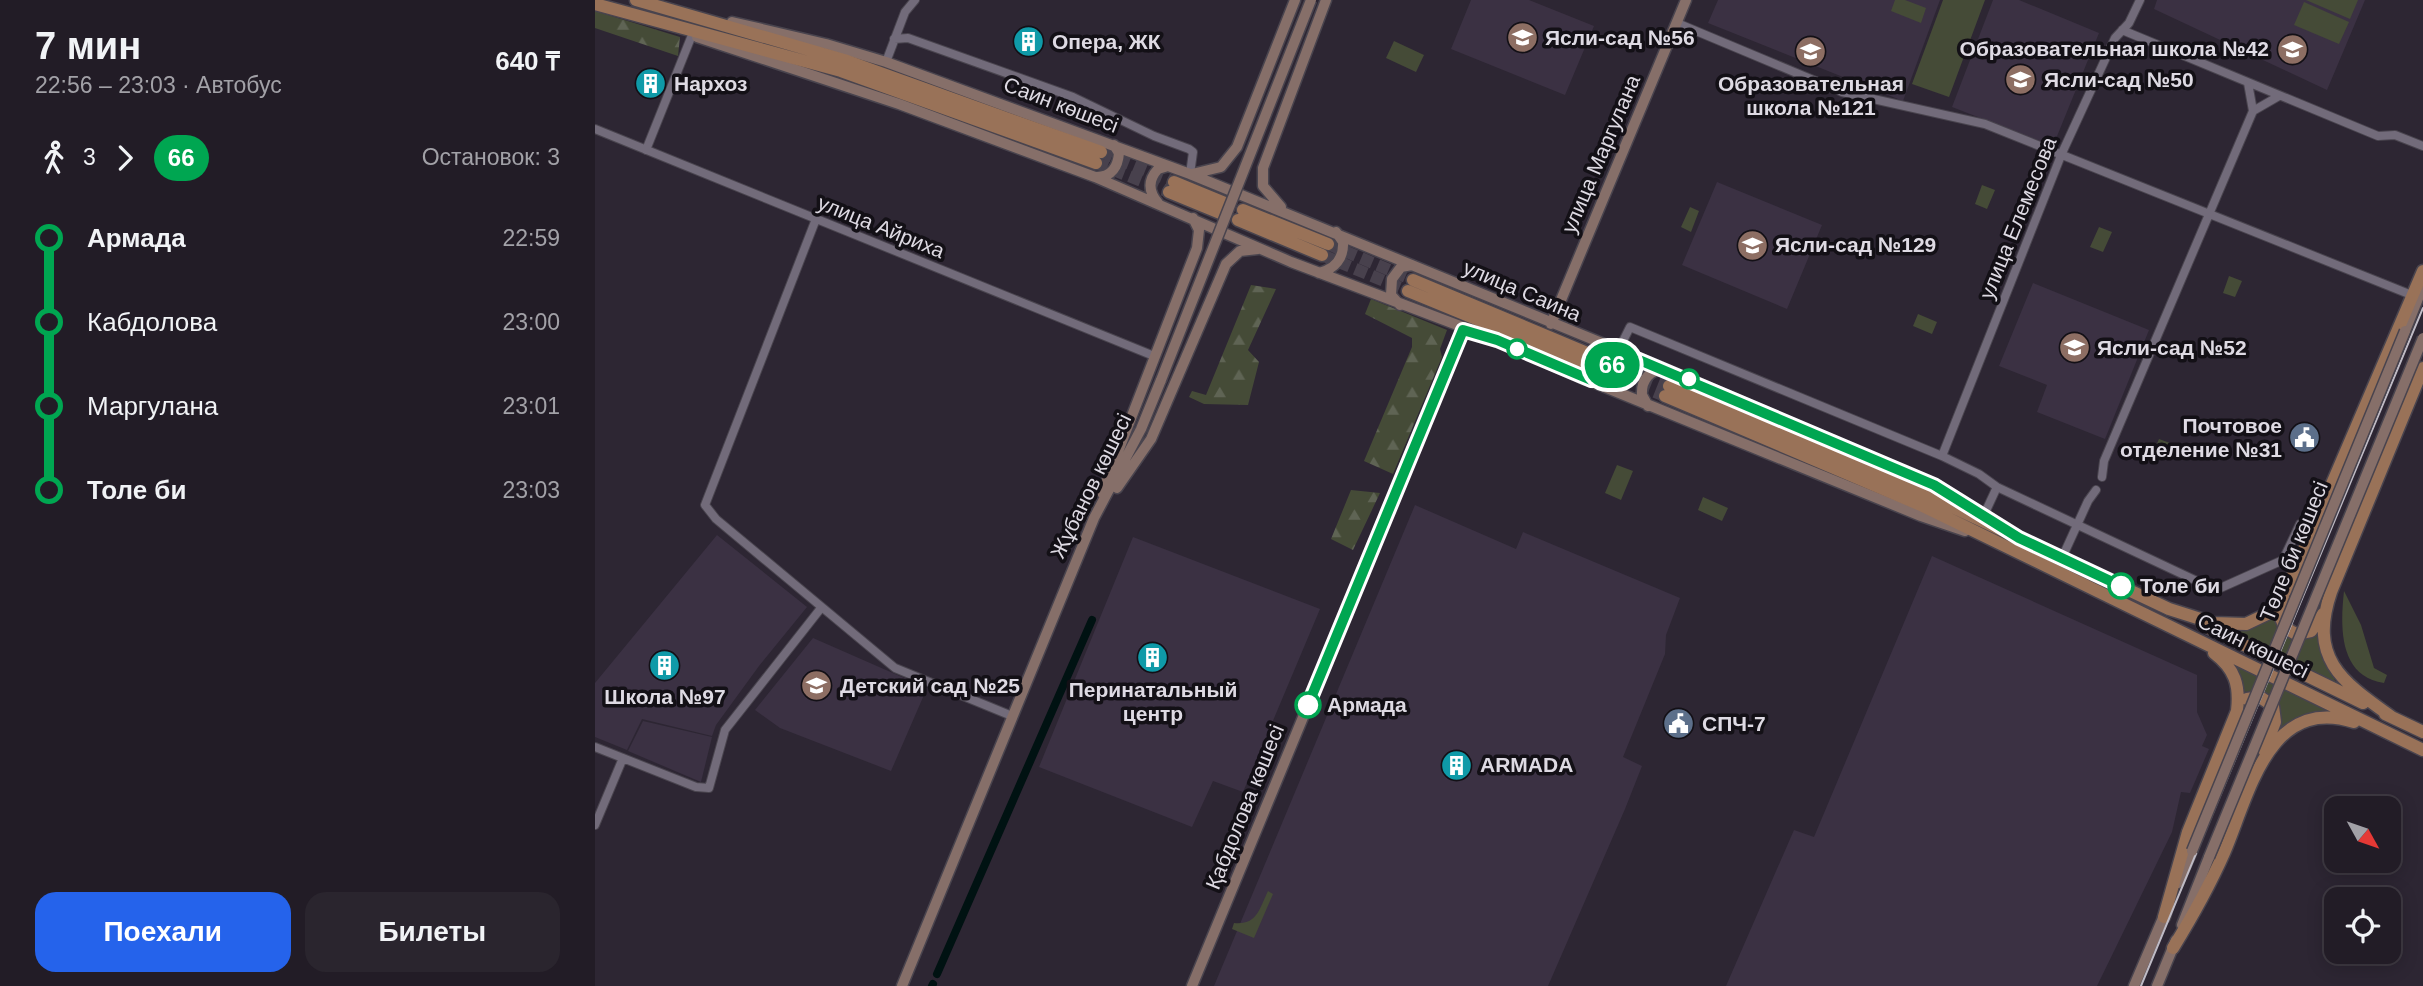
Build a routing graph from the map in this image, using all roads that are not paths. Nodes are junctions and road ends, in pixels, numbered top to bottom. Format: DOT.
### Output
graph roads {
  1 [pos="636,0"];
  2 [pos="915,0"];
  3 [pos="1295,0"];
  4 [pos="1311,0"];
  5 [pos="1326,0"];
  6 [pos="1686,0"];
  7 [pos="2140,0"];
  8 [pos="595,4"];
  9 [pos="685,13"];
  10 [pos="635,15"];
  11 [pos="1677,23"];
  12 [pos="2122,30"];
  13 [pos="692,35"];
  14 [pos="894,39"];
  15 [pos="886,62"];
  16 [pos="2248,83"];
  17 [pos="2279,96"];
  18 [pos="2253,111"];
  19 [pos="595,129"];
  20 [pos="1114,145"];
  21 [pos="2423,146"];
  22 [pos="646,150"];
  23 [pos="2062,153"];
  24 [pos="1168,166"];
  25 [pos="1190,174"];
  26 [pos="1094,177"];
  27 [pos="1172,187"];
  28 [pos="1158,203"];
  29 [pos="1222,208"];
  30 [pos="1285,211"];
  31 [pos="2209,214"];
  32 [pos="1240,215"];
  33 [pos="1193,218"];
  34 [pos="816,219"];
  35 [pos="1336,232"];
  36 [pos="1262,249"];
  37 [pos="1325,249"];
  38 [pos="1412,265"];
  39 [pos="2423,271"];
  40 [pos="1319,273"];
  41 [pos="1410,285"];
  42 [pos="2423,285"];
  43 [pos="2415,297"];
  44 [pos="1400,306"];
  45 [pos="1551,324"];
  46 [pos="1463,330"];
  47 [pos="2423,338"];
  48 [pos="1618,351"];
  49 [pos="1154,356"];
  50 [pos="1590,360"];
  51 [pos="2423,368"];
  52 [pos="1665,369"];
  53 [pos="1584,379"];
  54 [pos="1649,406"];
  55 [pos="1942,456"];
  56 [pos="2102,477"];
  57 [pos="1997,487"];
  58 [pos="2096,489"];
  59 [pos="1984,516"];
  60 [pos="1094,519"];
  61 [pos="2078,526"];
  62 [pos="2312,529"];
  63 [pos="2019,538"];
  64 [pos="1991,540"];
  65 [pos="2062,558"];
  66 [pos="2287,589"];
  67 [pos="821,608"];
  68 [pos="2169,609"];
  69 [pos="2324,612"];
  70 [pos="2181,632"];
  71 [pos="2237,710"];
  72 [pos="1012,716"];
  73 [pos="2393,718"];
  74 [pos="2423,732"];
  75 [pos="2387,733"];
  76 [pos="595,747"];
  77 [pos="2423,750"];
  78 [pos="623,758"];
  79 [pos="2256,774"];
  80 [pos="595,825"];
  81 [pos="2164,917"];
  82 [pos="2172,948"];
  83 [pos="902,986"];
  84 [pos="1192,986"];
  85 [pos="2134,986"];
  86 [pos="2157,986"];
  1 -- 9 [label="main road, Саин көшесі"];
  2 -- 14 [label="street"];
  3 -- 25 [label="main road"];
  4 -- 60 [label="main road, Жұбанов көшесі, bridge"];
  5 -- 30 [label="main road"];
  6 -- 11 [label="main road, улица Маргулана"];
  7 -- 12 [label="street, улица Елемесова"];
  8 -- 10 [label="main road, Саин көшесі"];
  9 -- 10 [label="main road, Саин көшесі"];
  9 -- 15 [label="main road, Саин көшесі"];
  10 -- 13 [label="main road, Саин көшесі"];
  11 -- 23 [label="street"];
  11 -- 45 [label="main road, улица Маргулана"];
  12 -- 16 [label="street"];
  12 -- 23 [label="street, улица Елемесова"];
  13 -- 22 [label="street"];
  13 -- 26 [label="main road, Саин көшесі"];
  14 -- 15 [label="street"];
  14 -- 25 [label="street"];
  15 -- 20 [label="main road, Саин көшесі"];
  16 -- 17 [label="street"];
  16 -- 18 [label="street"];
  17 -- 18 [label="street"];
  17 -- 21 [label="street"];
  18 -- 31 [label="street"];
  19 -- 22 [label="street, улица Айриха"];
  20 -- 24 [label="main road, Саин көшесі"];
  20 -- 26 [label="main road"];
  22 -- 34 [label="street, улица Айриха"];
  23 -- 31 [label="street"];
  23 -- 55 [label="street, улица Елемесова"];
  24 -- 25 [label="main road, Саин көшесі"];
  24 -- 28 [label="main road"];
  25 -- 30 [label="main road, Саин көшесі"];
  26 -- 28 [label="main road, Саин көшесі"];
  27 -- 29 [label="main road"];
  28 -- 33 [label="main road, Саин көшесі"];
  30 -- 35 [label="main road, Саин көшесі"];
  31 -- 43 [label="street"];
  31 -- 56 [label="street"];
  32 -- 37 [label="main road"];
  33 -- 36 [label="main road, Саин көшесі"];
  33 -- 49 [label="main road"];
  34 -- 49 [label="street, улица Айриха"];
  34 -- 67 [label="street"];
  35 -- 38 [label="main road, Саин көшесі"];
  35 -- 40 [label="main road"];
  36 -- 40 [label="main road, Саин көшесі"];
  36 -- 60 [label="main road"];
  38 -- 44 [label="main road"];
  38 -- 45 [label="main road, улица Саина"];
  39 -- 43 [label="main road"];
  40 -- 44 [label="main road, Саин көшесі"];
  41 -- 50 [label="main road"];
  42 -- 43 [label="main road, Төле би көшесі"];
  43 -- 62 [label="main road"];
  43 -- 81 [label="main road, Төле би көшесі, bridge"];
  44 -- 46 [label="main road, Саин көшесі"];
  45 -- 48 [label="main road, улица Саина"];
  46 -- 53 [label="main road, Саин көшесі"];
  46 -- 84 [label="main road, Қабдолова көшесі"];
  47 -- 82 [label="main road, Төле би көшесі, bridge"];
  48 -- 52 [label="main road"];
  48 -- 53 [label="main road"];
  48 -- 55 [label="street"];
  49 -- 60 [label="main road"];
  51 -- 69 [label="main road"];
  52 -- 54 [label="main road"];
  52 -- 59 [label="main road"];
  53 -- 54 [label="main road, Саин көшесі"];
  54 -- 64 [label="main road, Саин көшесі"];
  55 -- 57 [label="street"];
  57 -- 59 [label="street"];
  57 -- 61 [label="street"];
  58 -- 61 [label="street"];
  59 -- 63 [label="main road"];
  60 -- 72 [label="main road, Жұбанов көшесі"];
  61 -- 62 [label="street"];
  61 -- 65 [label="street"];
  62 -- 66 [label="main road"];
  63 -- 64 [label="main road, Саин көшесі"];
  63 -- 65 [label="main road, Саин көшесі"];
  64 -- 70 [label="main road, Саин көшесі"];
  65 -- 68 [label="main road, Саин көшесі"];
  66 -- 68 [label="main road"];
  66 -- 69 [label="main road"];
  67 -- 72 [label="street"];
  67 -- 78 [label="street"];
  68 -- 73 [label="main road, Саин көшесі"];
  69 -- 73 [label="main road"];
  70 -- 71 [label="main road"];
  70 -- 75 [label="main road, Саин көшесі"];
  71 -- 79 [label="main road"];
  71 -- 81 [label="main road"];
  72 -- 83 [label="main road, Жұбанов көшесі"];
  73 -- 74 [label="main road, Саин көшесі"];
  75 -- 77 [label="main road, Саин көшесі"];
  75 -- 79 [label="main road"];
  76 -- 78 [label="street"];
  78 -- 80 [label="street"];
  79 -- 82 [label="main road"];
  81 -- 85 [label="main road, Төле би көшесі"];
  82 -- 86 [label="main road, Төле би көшесі"];
}
